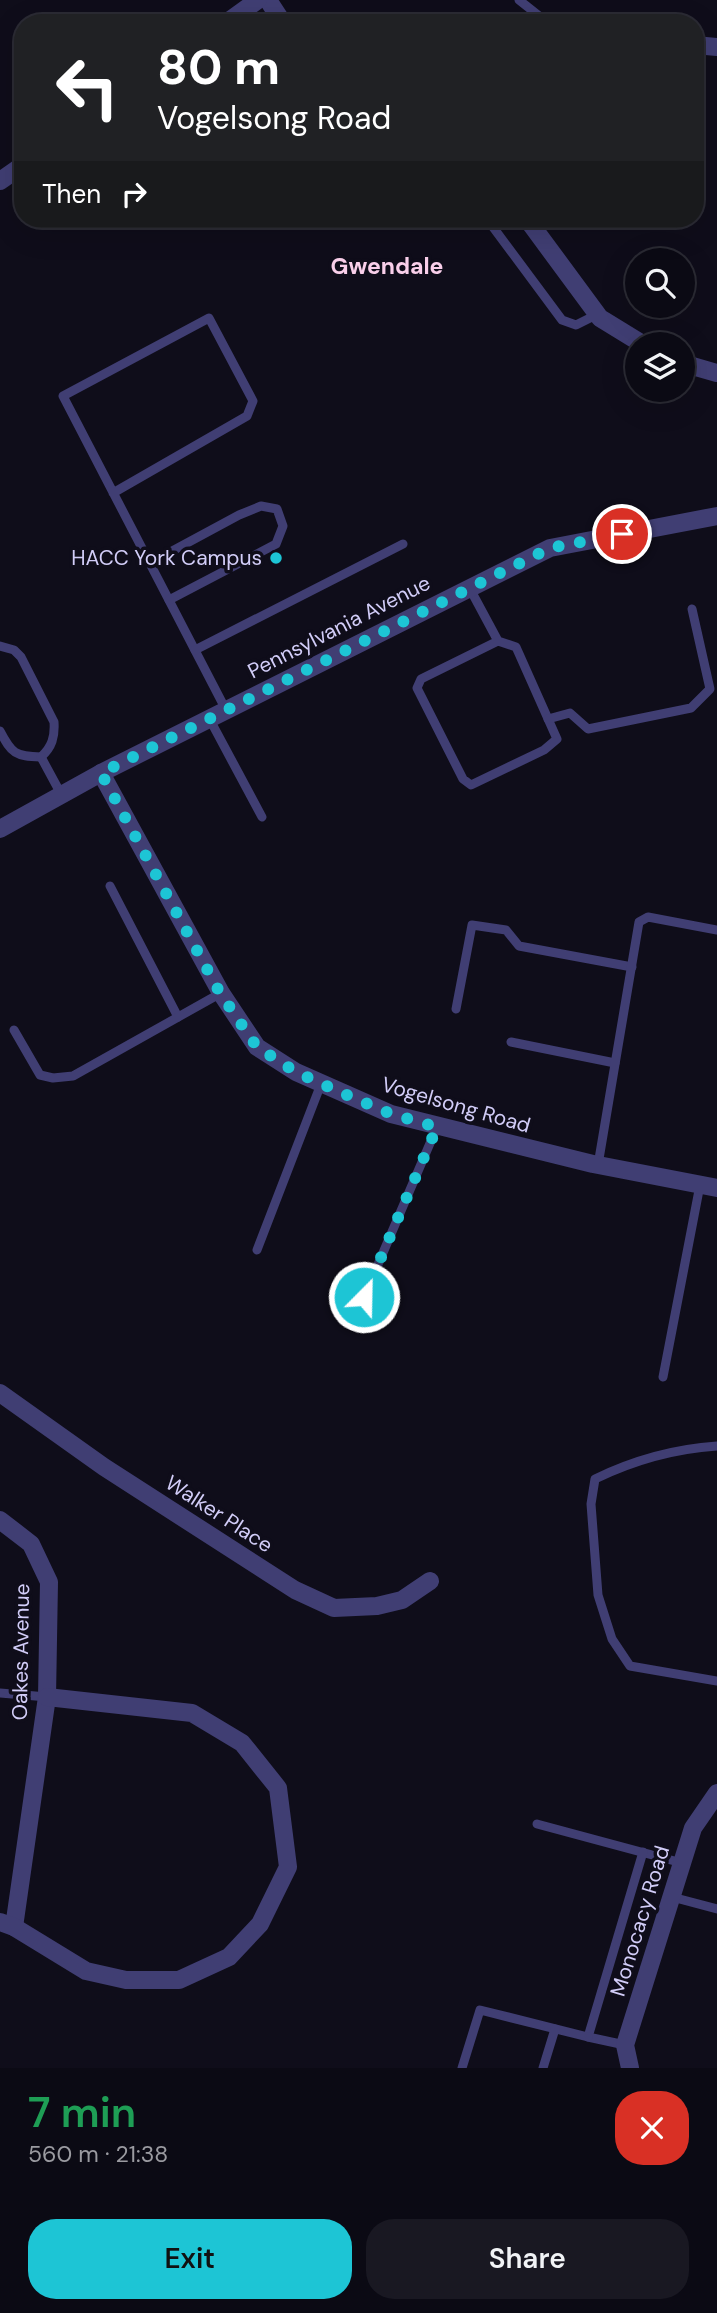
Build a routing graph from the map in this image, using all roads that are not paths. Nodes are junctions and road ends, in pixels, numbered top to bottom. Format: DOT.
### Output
graph roads {
  1 [pos="258,0"];
  2 [pos="519,0"];
  3 [pos="239,14"];
  4 [pos="537,14"];
  5 [pos="494,228"];
  6 [pos="534,228"];
  7 [pos="598,314"];
  8 [pos="625,332"];
  9 [pos="695,367"];
  10 [pos="717,373"];
  11 [pos="113,493"];
  12 [pos="717,516"];
  13 [pos="403,544"];
  14 [pos="150,563"];
  15 [pos="469,587"];
  16 [pos="169,600"];
  17 [pos="692,608"];
  18 [pos="498,641"];
  19 [pos="0,646"];
  20 [pos="195,650"];
  21 [pos="226,710"];
  22 [pos="209,718"];
  23 [pos="548,719"];
  24 [pos="0,731"];
  25 [pos="41,757"];
  26 [pos="101,773"];
  27 [pos="61,794"];
  28 [pos="262,817"];
  29 [pos="0,829"];
  30 [pos="110,886"];
  31 [pos="717,930"];
  32 [pos="632,967"];
  33 [pos="220,993"];
  34 [pos="456,1009"];
  35 [pos="178,1017"];
  36 [pos="14,1030"];
  37 [pos="511,1042"];
  38 [pos="615,1063"];
  39 [pos="321,1084"];
  40 [pos="437,1127"];
  41 [pos="598,1165"];
  42 [pos="708,1187"];
  43 [pos="257,1250"];
  44 [pos="364,1297"];
  45 [pos="663,1377"];
  46 [pos="0,1393"];
  47 [pos="717,1446"];
  48 [pos="0,1520"];
  49 [pos="430,1581"];
  50 [pos="717,1681"];
  51 [pos="0,1693"];
  52 [pos="47,1697"];
  53 [pos="717,1793"];
  54 [pos="537,1824"];
  55 [pos="643,1852"];
  56 [pos="682,1863"];
  57 [pos="672,1897"];
  58 [pos="717,1909"];
  59 [pos="7,1925"];
  60 [pos="555,2029"];
  61 [pos="588,2037"];
  62 [pos="625,2045"];
  63 [pos="462,2068"];
  64 [pos="543,2068"];
  65 [pos="630,2068"];
  1 -- 3 [label="street"];
  2 -- 4 [label="lane"];
  5 -- 7 [label="lane"];
  6 -- 7 [label="street"];
  7 -- 8 [label="street"];
  9 -- 10 [label="street"];
  11 -- 11 [label="lane"];
  11 -- 14 [label="lane"];
  12 -- 15 [label="street, Pennsylvania Avenue"];
  13 -- 20 [label="lane"];
  14 -- 16 [label="lane"];
  14 -- 16 [label="lane"];
  15 -- 18 [label="lane"];
  15 -- 21 [label="street, Pennsylvania Avenue"];
  16 -- 20 [label="lane"];
  17 -- 23 [label="lane"];
  18 -- 23 [label="lane"];
  18 -- 23 [label="lane"];
  19 -- 25 [label="lane"];
  20 -- 21 [label="lane"];
  21 -- 22 [label="street, Pennsylvania Avenue"];
  22 -- 26 [label="street, Pennsylvania Avenue"];
  22 -- 28 [label="lane"];
  24 -- 25 [label="lane"];
  25 -- 27 [label="lane"];
  26 -- 27 [label="street, Pennsylvania Avenue"];
  26 -- 33 [label="street, Vogelsong Road"];
  27 -- 29 [label="street, Pennsylvania Avenue"];
  30 -- 35 [label="lane"];
  31 -- 32 [label="lane"];
  32 -- 34 [label="lane"];
  32 -- 38 [label="lane"];
  33 -- 35 [label="lane"];
  33 -- 39 [label="street, Vogelsong Road"];
  35 -- 36 [label="lane"];
  37 -- 38 [label="lane"];
  38 -- 41 [label="lane"];
  39 -- 40 [label="street, Vogelsong Road"];
  39 -- 43 [label="lane"];
  40 -- 41 [label="street, Vogelsong Road"];
  40 -- 44 [label="lane"];
  41 -- 42 [label="street, Vogelsong Road"];
  42 -- 45 [label="lane"];
  46 -- 49 [label="street, Walker Place"];
  47 -- 50 [label="lane"];
  48 -- 52 [label="street, Oakes Avenue"];
  51 -- 52 [label="lane"];
  52 -- 59 [label="street, Oakes Avenue"];
  52 -- 59 [label="street"];
  53 -- 56 [label="street, Monocacy Road"];
  54 -- 55 [label="lane"];
  55 -- 56 [label="lane"];
  55 -- 61 [label="lane"];
  56 -- 57 [label="street, Monocacy Road"];
  57 -- 58 [label="lane"];
  57 -- 62 [label="street, Monocacy Road"];
  60 -- 61 [label="lane"];
  60 -- 63 [label="lane"];
  60 -- 64 [label="lane"];
  61 -- 62 [label="lane"];
  62 -- 65 [label="street, Monocacy Road"];
}
